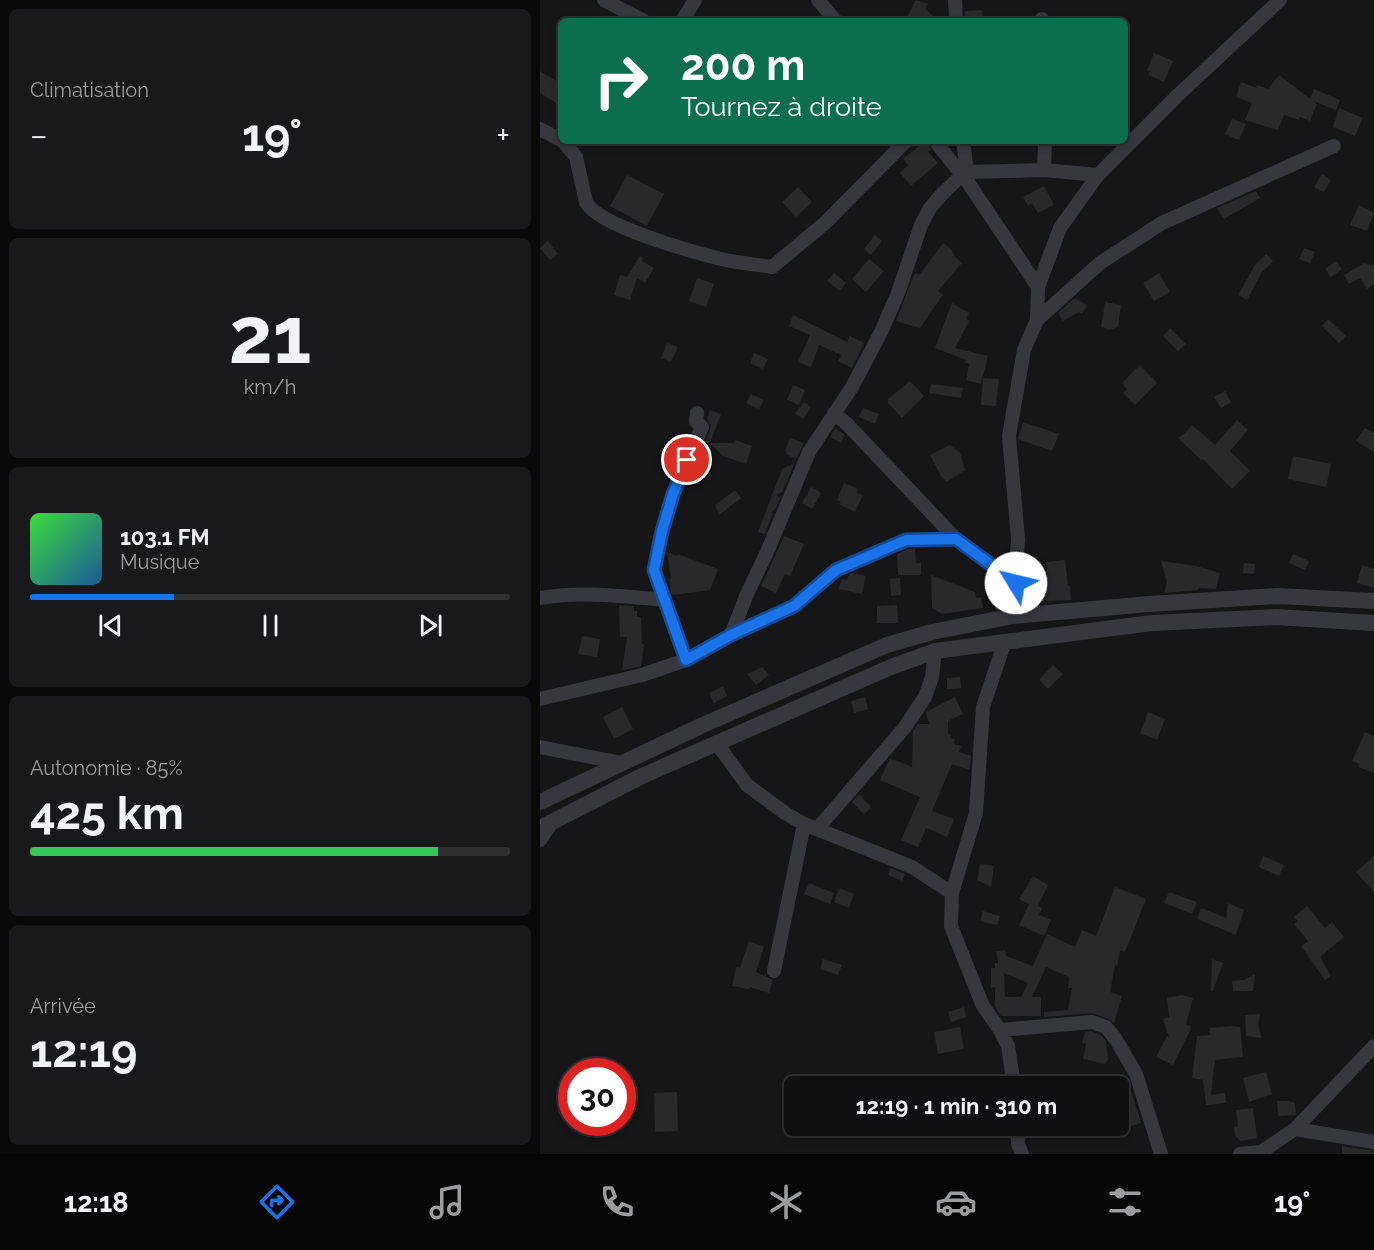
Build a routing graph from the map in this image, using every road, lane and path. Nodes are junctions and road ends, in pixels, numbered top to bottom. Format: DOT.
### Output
graph roads {
  1 [pos="604,0"];
  2 [pos="695,0"];
  3 [pos="818,0"];
  4 [pos="955,0"];
  5 [pos="1280,0"];
  6 [pos="638,18"];
  7 [pos="684,18"];
  8 [pos="833,18"];
  9 [pos="956,18"];
  10 [pos="540,129"];
  11 [pos="558,138"];
  12 [pos="565,144"];
  13 [pos="903,144"];
  14 [pos="938,144"];
  15 [pos="963,144"];
  16 [pos="1045,144"];
  17 [pos="1334,146"];
  18 [pos="1044,170"];
  19 [pos="1098,176"];
  20 [pos="966,177"];
  21 [pos="1038,287"];
  22 [pos="1037,320"];
  23 [pos="697,413"];
  24 [pos="834,413"];
  25 [pos="956,539"];
  26 [pos="1016,583"];
  27 [pos="540,598"];
  28 [pos="665,600"];
  29 [pos="1374,601"];
  30 [pos="1013,616"];
  31 [pos="1374,624"];
  32 [pos="731,635"];
  33 [pos="1005,641"];
  34 [pos="935,651"];
  35 [pos="686,660"];
  36 [pos="540,699"];
  37 [pos="717,744"];
  38 [pos="540,747"];
  39 [pos="622,763"];
  40 [pos="540,802"];
  41 [pos="545,826"];
  42 [pos="811,826"];
  43 [pos="540,840"];
  44 [pos="952,893"];
  45 [pos="774,971"];
  46 [pos="1000,1030"];
  47 [pos="1374,1046"];
  48 [pos="1012,1076"];
  49 [pos="1295,1129"];
  50 [pos="1018,1136"];
  51 [pos="1374,1142"];
  52 [pos="1261,1153"];
  53 [pos="1022,1154"];
  54 [pos="1161,1154"];
  55 [pos="1240,1154"];
  1 -- 6 [label="street"];
  2 -- 7 [label="street"];
  3 -- 8 [label="street"];
  4 -- 9 [label="street"];
  5 -- 19 [label="street"];
  10 -- 11 [label="street"];
  12 -- 13 [label="street"];
  14 -- 20 [label="street"];
  15 -- 20 [label="street"];
  16 -- 18 [label="street"];
  17 -- 22 [label="street"];
  18 -- 19 [label="street"];
  18 -- 20 [label="street"];
  19 -- 21 [label="street"];
  20 -- 21 [label="street"];
  20 -- 24 [label="street"];
  21 -- 22 [label="street"];
  22 -- 26 [label="street"];
  23 -- 28 [label="street"];
  24 -- 25 [label="street"];
  24 -- 32 [label="street"];
  25 -- 26 [label="street"];
  25 -- 32 [label="street"];
  26 -- 30 [label="street"];
  27 -- 28 [label="street"];
  28 -- 35 [label="street"];
  29 -- 30 [label="street"];
  30 -- 39 [label="street"];
  31 -- 33 [label="street"];
  32 -- 35 [label="street"];
  33 -- 34 [label="street"];
  33 -- 44 [label="street"];
  34 -- 37 [label="street"];
  34 -- 42 [label="street"];
  35 -- 36 [label="street"];
  37 -- 41 [label="street"];
  37 -- 42 [label="street"];
  38 -- 39 [label="street"];
  39 -- 40 [label="street"];
  41 -- 43 [label="street"];
  42 -- 44 [label="street"];
  42 -- 45 [label="street"];
  44 -- 46 [label="street"];
  46 -- 48 [label="street"];
  46 -- 54 [label="street"];
  47 -- 49 [label="street"];
  49 -- 51 [label="street"];
  49 -- 52 [label="street"];
  50 -- 53 [label="street"];
  52 -- 55 [label="street"];
}
